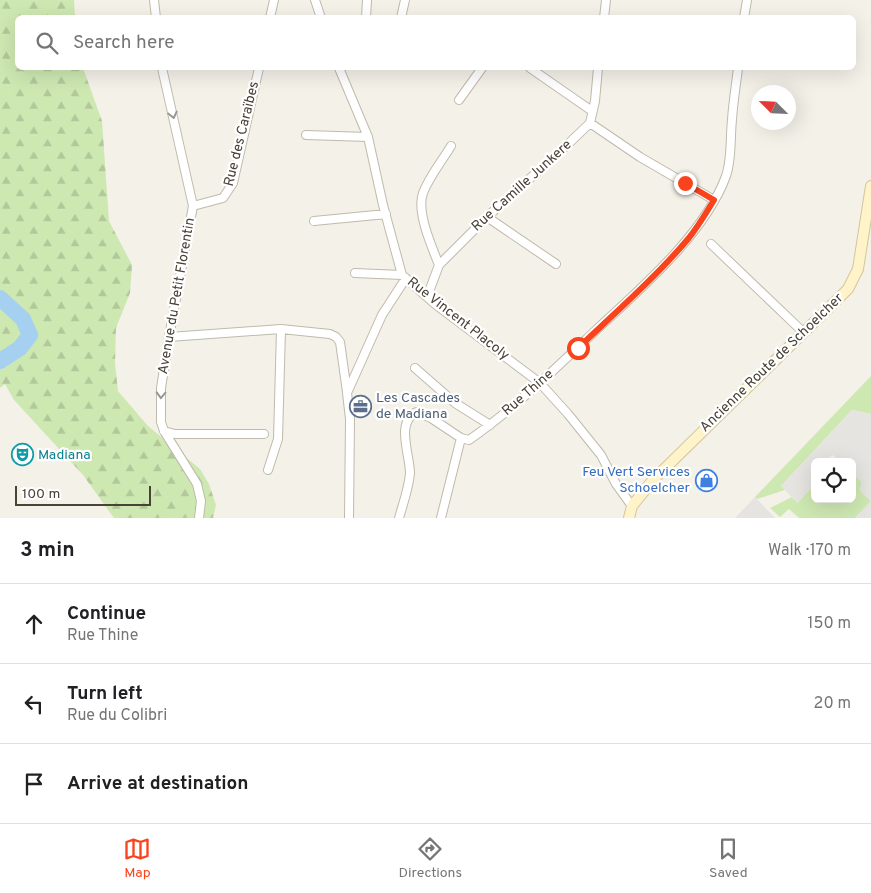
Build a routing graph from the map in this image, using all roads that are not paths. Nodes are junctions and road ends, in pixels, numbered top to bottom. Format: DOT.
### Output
graph roads {
  1 [pos="154,0"];
  2 [pos="274,0"];
  3 [pos="315,0"];
  4 [pos="368,0"];
  5 [pos="405,0"];
  6 [pos="606,0"];
  7 [pos="746,0"];
  8 [pos="156,15"];
  9 [pos="271,15"];
  10 [pos="320,15"];
  11 [pos="366,15"];
  12 [pos="402,15"];
  13 [pos="604,15"];
  14 [pos="744,15"];
  15 [pos="162,70"];
  16 [pos="259,70"];
  17 [pos="340,70"];
  18 [pos="481,70"];
  19 [pos="533,70"];
  20 [pos="598,70"];
  21 [pos="738,70"];
  22 [pos="459,100"];
  23 [pos="592,111"];
  24 [pos="590,123"];
  25 [pos="306,135"];
  26 [pos="368,137"];
  27 [pos="451,146"];
  28 [pos="871,186"];
  29 [pos="714,200"];
  30 [pos="193,206"];
  31 [pos="386,214"];
  32 [pos="487,217"];
  33 [pos="314,221"];
  34 [pos="867,243"];
  35 [pos="711,244"];
  36 [pos="556,264"];
  37 [pos="439,265"];
  38 [pos="355,273"];
  39 [pos="404,276"];
  40 [pos="428,297"];
  41 [pos="281,330"];
  42 [pos="803,332"];
  43 [pos="169,337"];
  44 [pos="415,368"];
  45 [pos="540,383"];
  46 [pos="348,393"];
  47 [pos="490,425"];
  48 [pos="164,432"];
  49 [pos="264,434"];
  50 [pos="461,438"];
  51 [pos="268,470"];
  52 [pos="632,506"];
  53 [pos="199,518"];
  54 [pos="349,518"];
  55 [pos="399,518"];
  56 [pos="441,518"];
  57 [pos="628,518"];
  1 -- 8 [label="street"];
  2 -- 9 [label="street"];
  3 -- 10 [label="street"];
  4 -- 11 [label="street"];
  5 -- 12 [label="street"];
  6 -- 13 [label="street"];
  7 -- 14 [label="street"];
  15 -- 30 [label="street, Avenue du Petit Florentin, one-way"];
  16 -- 30 [label="street, Rue des Caraïbes"];
  17 -- 26 [label="street, Rue Vincent Placoly"];
  18 -- 22 [label="street"];
  19 -- 23 [label="street"];
  20 -- 23 [label="street"];
  21 -- 29 [label="street, Rue Thine"];
  23 -- 24 [label="street"];
  24 -- 29 [label="street"];
  24 -- 32 [label="street, Rue Camille Junkere"];
  25 -- 26 [label="street"];
  26 -- 31 [label="street, Rue Vincent Placoly"];
  27 -- 37 [label="street"];
  28 -- 34 [label="main road, Ancienne Route de Schoelcher"];
  29 -- 45 [label="street, Rue Thine"];
  30 -- 43 [label="street, Avenue du Petit Florentin"];
  31 -- 33 [label="street"];
  31 -- 39 [label="street, Rue Vincent Placoly"];
  32 -- 36 [label="street"];
  32 -- 37 [label="street, Rue Camille Junkere"];
  34 -- 42 [label="main road, Ancienne Route de Schoelcher"];
  35 -- 42 [label="street"];
  37 -- 40 [label="street, Rue Camille Junkere"];
  38 -- 39 [label="street"];
  39 -- 40 [label="street, Rue Vincent Placoly"];
  39 -- 46 [label="street"];
  40 -- 45 [label="street, Rue Vincent Placoly"];
  41 -- 43 [label="street"];
  41 -- 46 [label="street"];
  41 -- 51 [label="street"];
  42 -- 52 [label="main road, Ancienne Route de Schoelcher"];
  43 -- 48 [label="street, Avenue du Petit Florentin, one-way"];
  44 -- 47 [label="street"];
  45 -- 47 [label="street, Rue Thine"];
  45 -- 52 [label="street, Rue Vincent Placoly"];
  46 -- 54 [label="street"];
  47 -- 50 [label="street, Rue Thine"];
  48 -- 49 [label="street"];
  48 -- 53 [label="street, Avenue du Petit Florentin"];
  50 -- 55 [label="street"];
  50 -- 56 [label="street"];
  52 -- 57 [label="main road, Ancienne Route de Schoelcher"];
}
